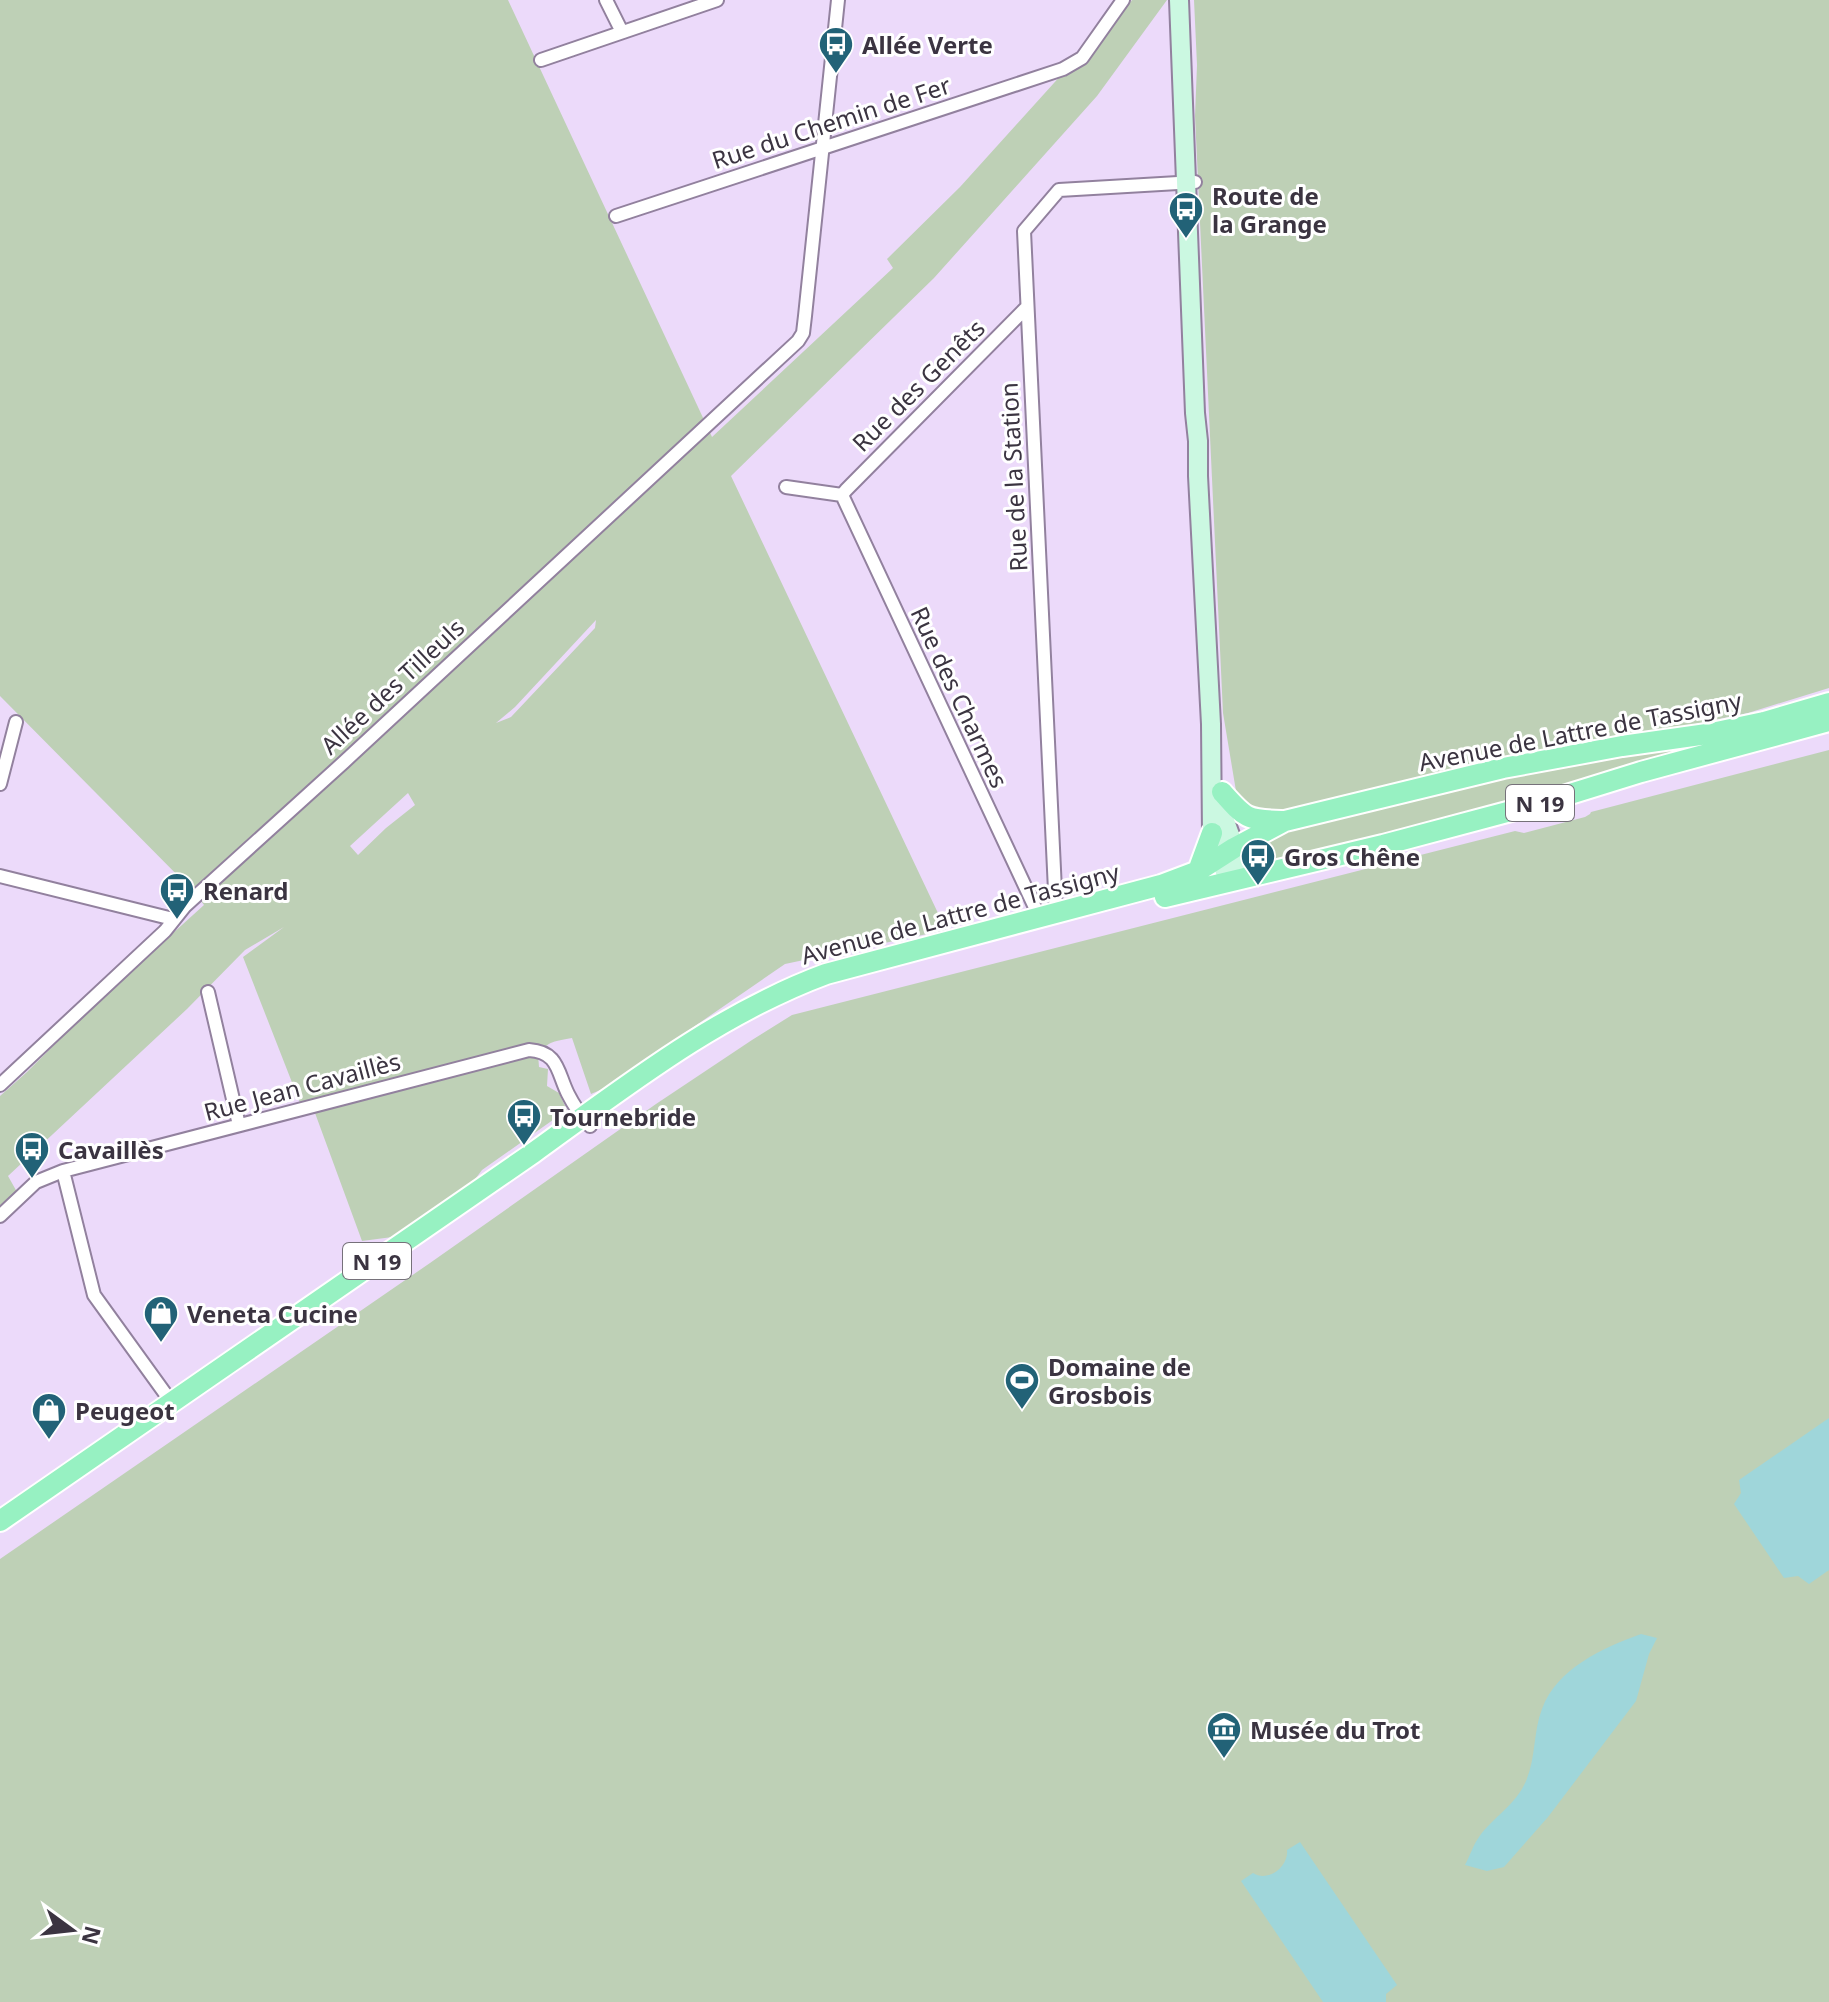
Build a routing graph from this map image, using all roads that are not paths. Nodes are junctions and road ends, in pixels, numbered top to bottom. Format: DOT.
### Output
graph roads {
  1 [pos="606,0"];
  2 [pos="717,0"];
  3 [pos="838,0"];
  4 [pos="1123,0"];
  5 [pos="1182,0"];
  6 [pos="622,32"];
  7 [pos="541,60"];
  8 [pos="822,147"];
  9 [pos="1190,182"];
  10 [pos="616,216"];
  11 [pos="1027,307"];
  12 [pos="786,487"];
  13 [pos="842,495"];
  14 [pos="1829,703"];
  15 [pos="1829,721"];
  16 [pos="16,722"];
  17 [pos="0,784"];
  18 [pos="1216,793"];
  19 [pos="1285,821"];
  20 [pos="1212,833"];
  21 [pos="1227,853"];
  22 [pos="1198,871"];
  23 [pos="0,876"];
  24 [pos="1237,878"];
  25 [pos="1047,914"];
  26 [pos="173,919"];
  27 [pos="208,992"];
  28 [pos="0,1085"];
  29 [pos="586,1122"];
  30 [pos="239,1125"];
  31 [pos="63,1171"];
  32 [pos="0,1216"];
  33 [pos="172,1403"];
  34 [pos="0,1521"];
  35 [pos="0,1535"];
  1 -- 6 [label="street"];
  2 -- 6 [label="street"];
  3 -- 8 [label="street"];
  4 -- 8 [label="street, Rue du Chemin de Fer"];
  5 -- 9 [label="main road"];
  6 -- 7 [label="street"];
  8 -- 10 [label="street, Rue du Chemin de Fer"];
  8 -- 26 [label="street, Allée des Tilleuls"];
  9 -- 11 [label="street, Rue de la Station"];
  9 -- 18 [label="main road"];
  11 -- 13 [label="street, Rue des Genêts"];
  11 -- 25 [label="street, Rue de la Station"];
  12 -- 13 [label="street"];
  13 -- 25 [label="street, Rue des Charmes"];
  14 -- 19 [label="main road, Avenue de Lattre de Tassigny / N 19"];
  15 -- 24 [label="main road, N 19"];
  16 -- 17 [label="street"];
  18 -- 19 [label="main road"];
  18 -- 20 [label="main road"];
  18 -- 21 [label="main road"];
  19 -- 21 [label="main road, Avenue de Lattre de Tassigny / N 19"];
  20 -- 21 [label="main road"];
  20 -- 22 [label="main road"];
  21 -- 22 [label="main road, Avenue de Lattre de Tassigny / N 19"];
  21 -- 24 [label="main road"];
  22 -- 25 [label="main road, Avenue de Lattre de Tassigny / N 19"];
  23 -- 26 [label="street"];
  24 -- 29 [label="main road, N 19"];
  25 -- 29 [label="main road, Avenue de Lattre de Tassigny / N 19"];
  26 -- 28 [label="street, Allée des Tilleuls"];
  27 -- 30 [label="street"];
  29 -- 30 [label="street, Rue Jean Cavaillès"];
  29 -- 33 [label="main road, Avenue de Lattre de Tassigny / N 19"];
  29 -- 35 [label="main road, N 19"];
  30 -- 31 [label="street, Rue Jean Cavaillès"];
  31 -- 32 [label="street, Rue Jean Cavaillès"];
  31 -- 33 [label="street"];
  33 -- 34 [label="main road, Avenue de Lattre de Tassigny / N 19"];
}
